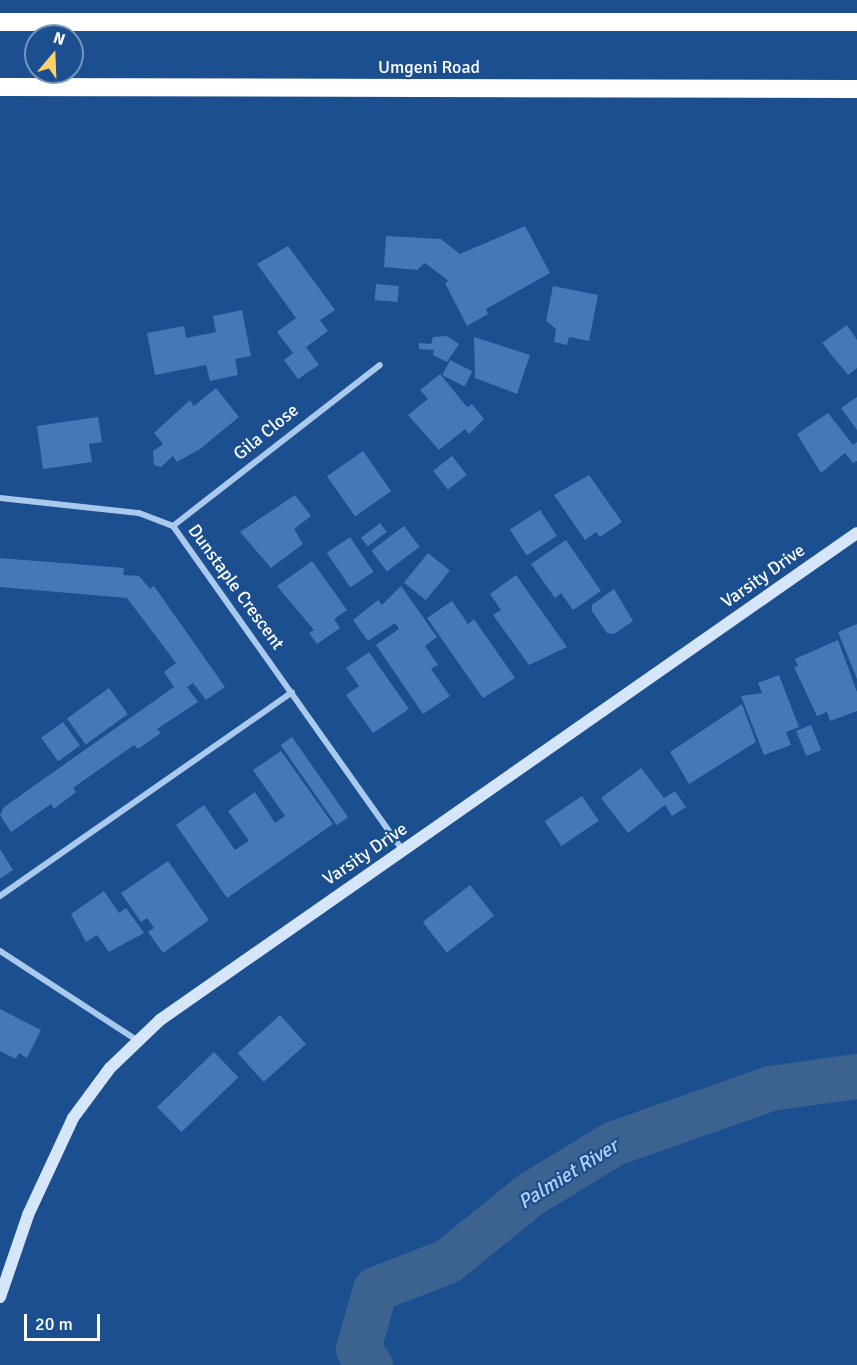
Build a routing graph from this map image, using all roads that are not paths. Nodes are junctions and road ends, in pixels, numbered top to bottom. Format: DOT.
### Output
graph roads {
  1 [pos="0,22"];
  2 [pos="857,22"];
  3 [pos="0,87"];
  4 [pos="857,89"];
  5 [pos="380,365"];
  6 [pos="0,498"];
  7 [pos="173,526"];
  8 [pos="857,533"];
  9 [pos="292,692"];
  10 [pos="402,851"];
  11 [pos="0,896"];
  12 [pos="0,951"];
  13 [pos="138,1041"];
  14 [pos="0,1297"];
  1 -- 2 [label="highway"];
  3 -- 4 [label="highway, Umgeni Road"];
  5 -- 7 [label="street, Gila Close"];
  6 -- 7 [label="street, Dunstaple Crescent"];
  7 -- 9 [label="street, Dunstaple Crescent"];
  8 -- 10 [label="street, Varsity Drive"];
  9 -- 10 [label="street, Dunstaple Crescent"];
  9 -- 11 [label="street"];
  10 -- 13 [label="street, Varsity Drive"];
  12 -- 13 [label="street"];
  13 -- 14 [label="street, Varsity Drive"];
}
